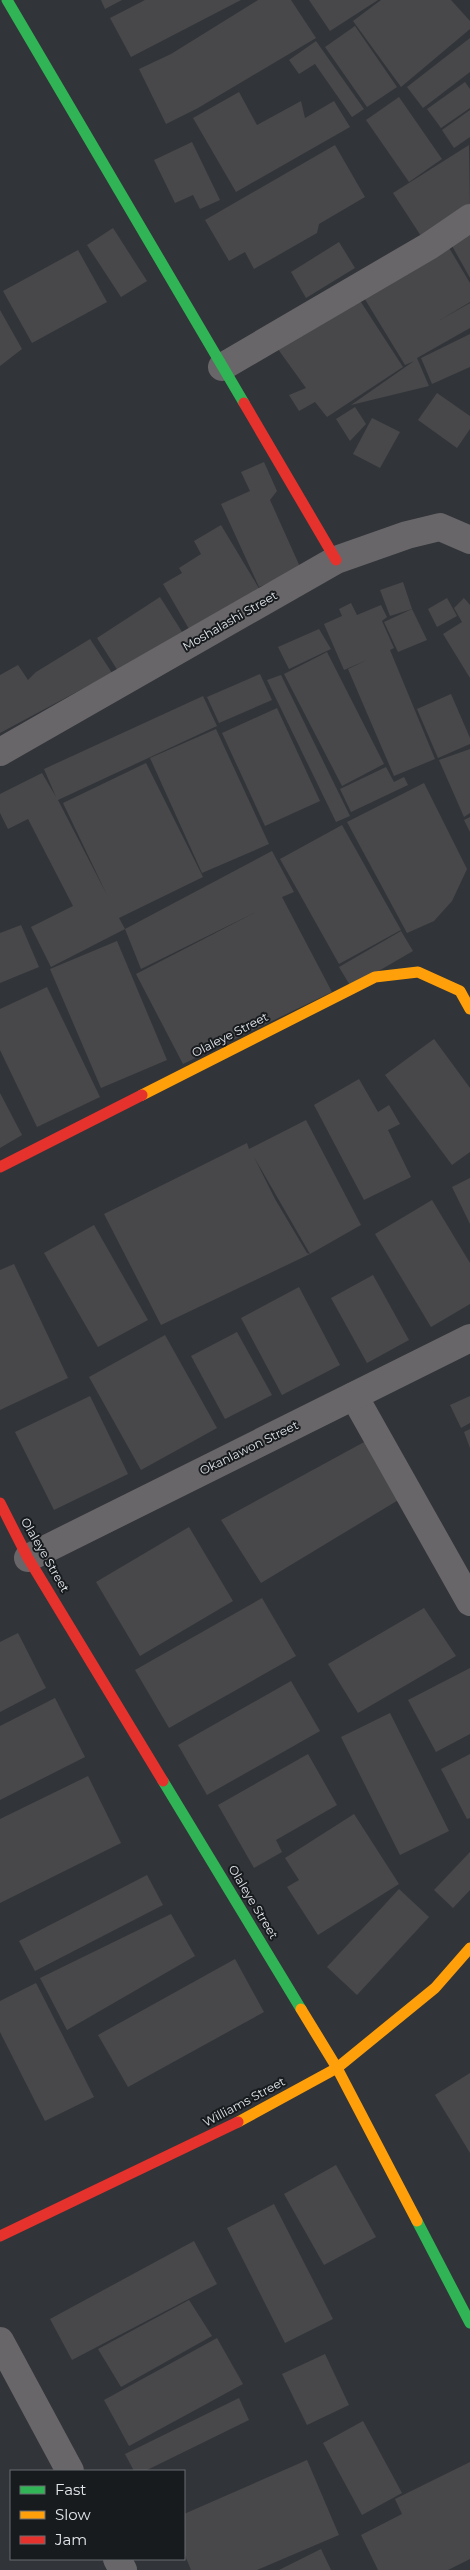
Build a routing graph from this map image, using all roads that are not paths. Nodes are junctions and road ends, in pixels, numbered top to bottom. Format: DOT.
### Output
graph roads {
  1 [pos="6,8"];
  2 [pos="470,218"];
  3 [pos="222,367"];
  4 [pos="470,540"];
  5 [pos="336,560"];
  6 [pos="0,752"];
  7 [pos="470,1009"];
  8 [pos="0,1167"];
  9 [pos="470,1338"];
  10 [pos="354,1396"];
  11 [pos="0,1503"];
  12 [pos="28,1558"];
  13 [pos="470,1602"];
  14 [pos="470,1948"];
  15 [pos="337,2068"];
  16 [pos="0,2236"];
  17 [pos="470,2323"];
  18 [pos="0,2341"];
  19 [pos="69,2470"];
  1 -- 3 [label="street"];
  2 -- 3 [label="street"];
  3 -- 5 [label="street"];
  4 -- 5 [label="street, Moshalashi Street"];
  5 -- 6 [label="street, Moshalashi Street"];
  7 -- 8 [label="street, Olaleye Street"];
  9 -- 10 [label="street, Okanlawon Street"];
  10 -- 12 [label="street, Okanlawon Street"];
  10 -- 13 [label="street"];
  11 -- 12 [label="street, Olaleye Street"];
  12 -- 15 [label="street, Olaleye Street"];
  14 -- 15 [label="street, Williams Street"];
  15 -- 16 [label="street, Williams Street"];
  15 -- 17 [label="street, Olaleye Street"];
  18 -- 19 [label="street"];
}
